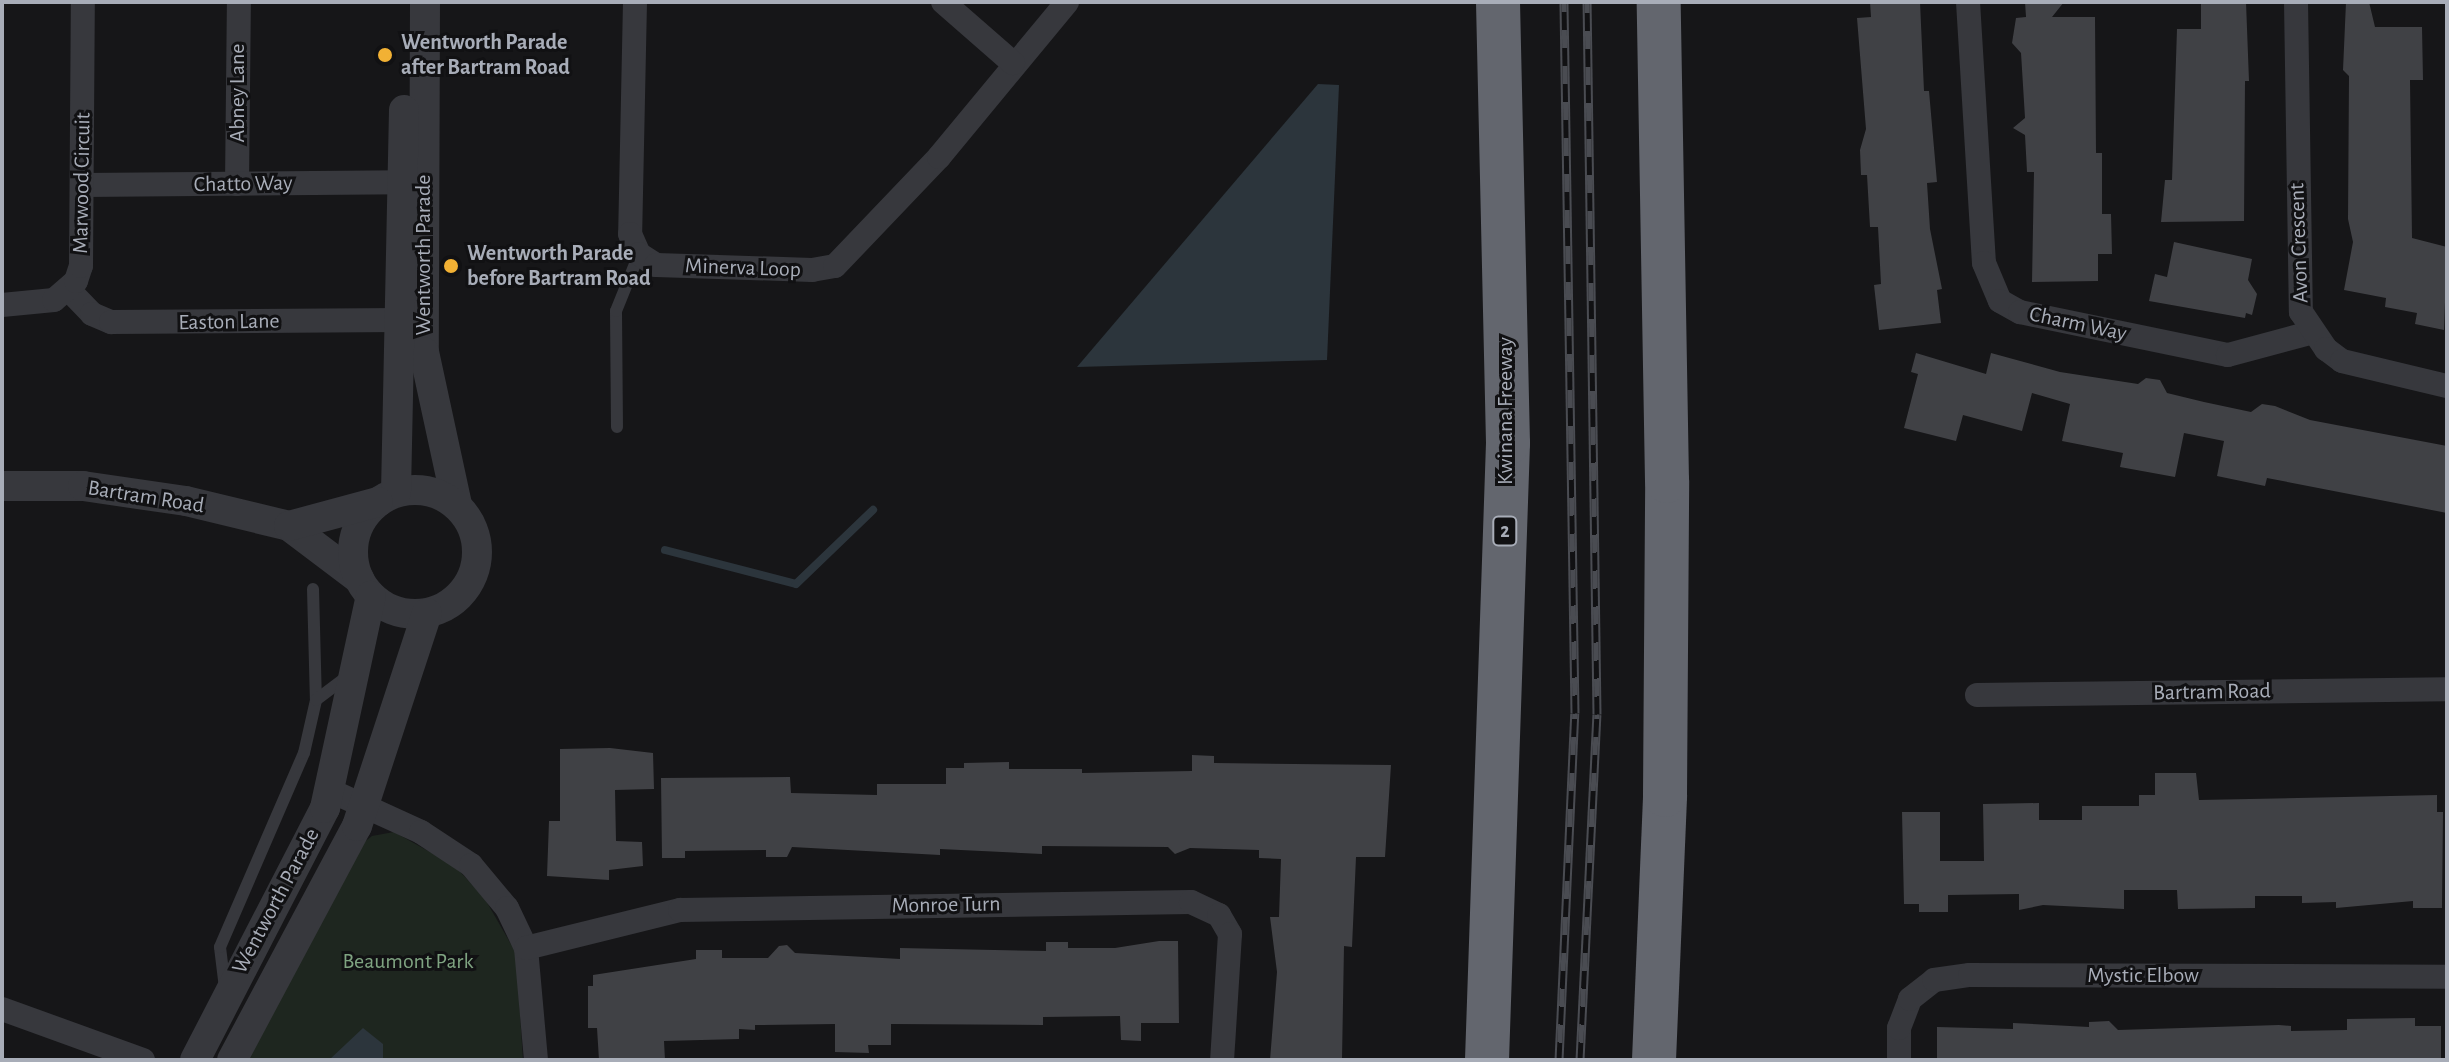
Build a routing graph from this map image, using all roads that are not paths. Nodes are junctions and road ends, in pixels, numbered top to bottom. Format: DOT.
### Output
graph roads {
  1 [pos="83,2"];
  2 [pos="239,2"];
  3 [pos="405,2"];
  4 [pos="425,2"];
  5 [pos="635,2"];
  6 [pos="943,2"];
  7 [pos="1067,2"];
  8 [pos="1498,2"];
  9 [pos="1659,2"];
  10 [pos="1968,2"];
  11 [pos="2296,2"];
  12 [pos="1013,63"];
  13 [pos="403,182"];
  14 [pos="237,184"];
  15 [pos="84,185"];
  16 [pos="639,254"];
  17 [pos="69,290"];
  18 [pos="2,305"];
  19 [pos="401,320"];
  20 [pos="2313,332"];
  21 [pos="2447,386"];
  22 [pos="617,427"];
  23 [pos="2,486"];
  24 [pos="387,497"];
  25 [pos="457,505"];
  26 [pos="289,526"];
  27 [pos="365,588"];
  28 [pos="313,589"];
  29 [pos="427,613"];
  30 [pos="356,670"];
  31 [pos="2447,689"];
  32 [pos="1977,695"];
  33 [pos="316,700"];
  34 [pos="329,790"];
  35 [pos="364,804"];
  36 [pos="526,948"];
  37 [pos="2447,977"];
  38 [pos="226,996"];
  39 [pos="2,1009"];
  40 [pos="143,1060"];
  41 [pos="195,1060"];
  42 [pos="232,1060"];
  43 [pos="536,1060"];
  44 [pos="1222,1060"];
  45 [pos="1487,1060"];
  46 [pos="1654,1060"];
  47 [pos="1899,1060"];
  1 -- 15 [label="street, Marwood Circuit"];
  2 -- 14 [label="street, Abney Lane"];
  3 -- 13 [label="street, Wentworth Parade"];
  4 -- 25 [label="street, Wentworth Parade"];
  5 -- 16 [label="street"];
  6 -- 12 [label="street"];
  7 -- 12 [label="street, Minerva Loop"];
  8 -- 45 [label="highway, Kwinana Freeway / 2"];
  9 -- 46 [label="highway"];
  10 -- 20 [label="street, Charm Way"];
  11 -- 20 [label="street, Avon Crescent"];
  12 -- 16 [label="street, Minerva Loop"];
  13 -- 14 [label="street, Chatto Way"];
  13 -- 19 [label="street, Wentworth Parade"];
  14 -- 15 [label="street, Chatto Way"];
  15 -- 17 [label="street, Marwood Circuit"];
  16 -- 22 [label="lane"];
  17 -- 18 [label="street"];
  17 -- 19 [label="street, Easton Lane"];
  19 -- 24 [label="street, Wentworth Parade"];
  20 -- 21 [label="street, Avon Crescent"];
  23 -- 26 [label="street, Bartram Road"];
  24 -- 25 [label="street"];
  24 -- 26 [label="street, Bartram Road"];
  24 -- 27 [label="street, Wentworth Parade"];
  25 -- 29 [label="street, Wentworth Parade"];
  26 -- 27 [label="street, Bartram Road"];
  27 -- 29 [label="street"];
  27 -- 30 [label="street, Wentworth Parade"];
  28 -- 33 [label="lane"];
  29 -- 35 [label="street, Wentworth Parade"];
  30 -- 33 [label="lane"];
  30 -- 34 [label="street, Wentworth Parade"];
  31 -- 32 [label="street, Bartram Road"];
  33 -- 38 [label="lane"];
  34 -- 35 [label="street"];
  34 -- 38 [label="street, Wentworth Parade"];
  35 -- 36 [label="street"];
  35 -- 42 [label="street, Wentworth Parade"];
  36 -- 43 [label="street"];
  36 -- 44 [label="street, Monroe Turn"];
  37 -- 47 [label="street, Mystic Elbow"];
  38 -- 41 [label="street, Wentworth Parade"];
  39 -- 40 [label="street"];
}
